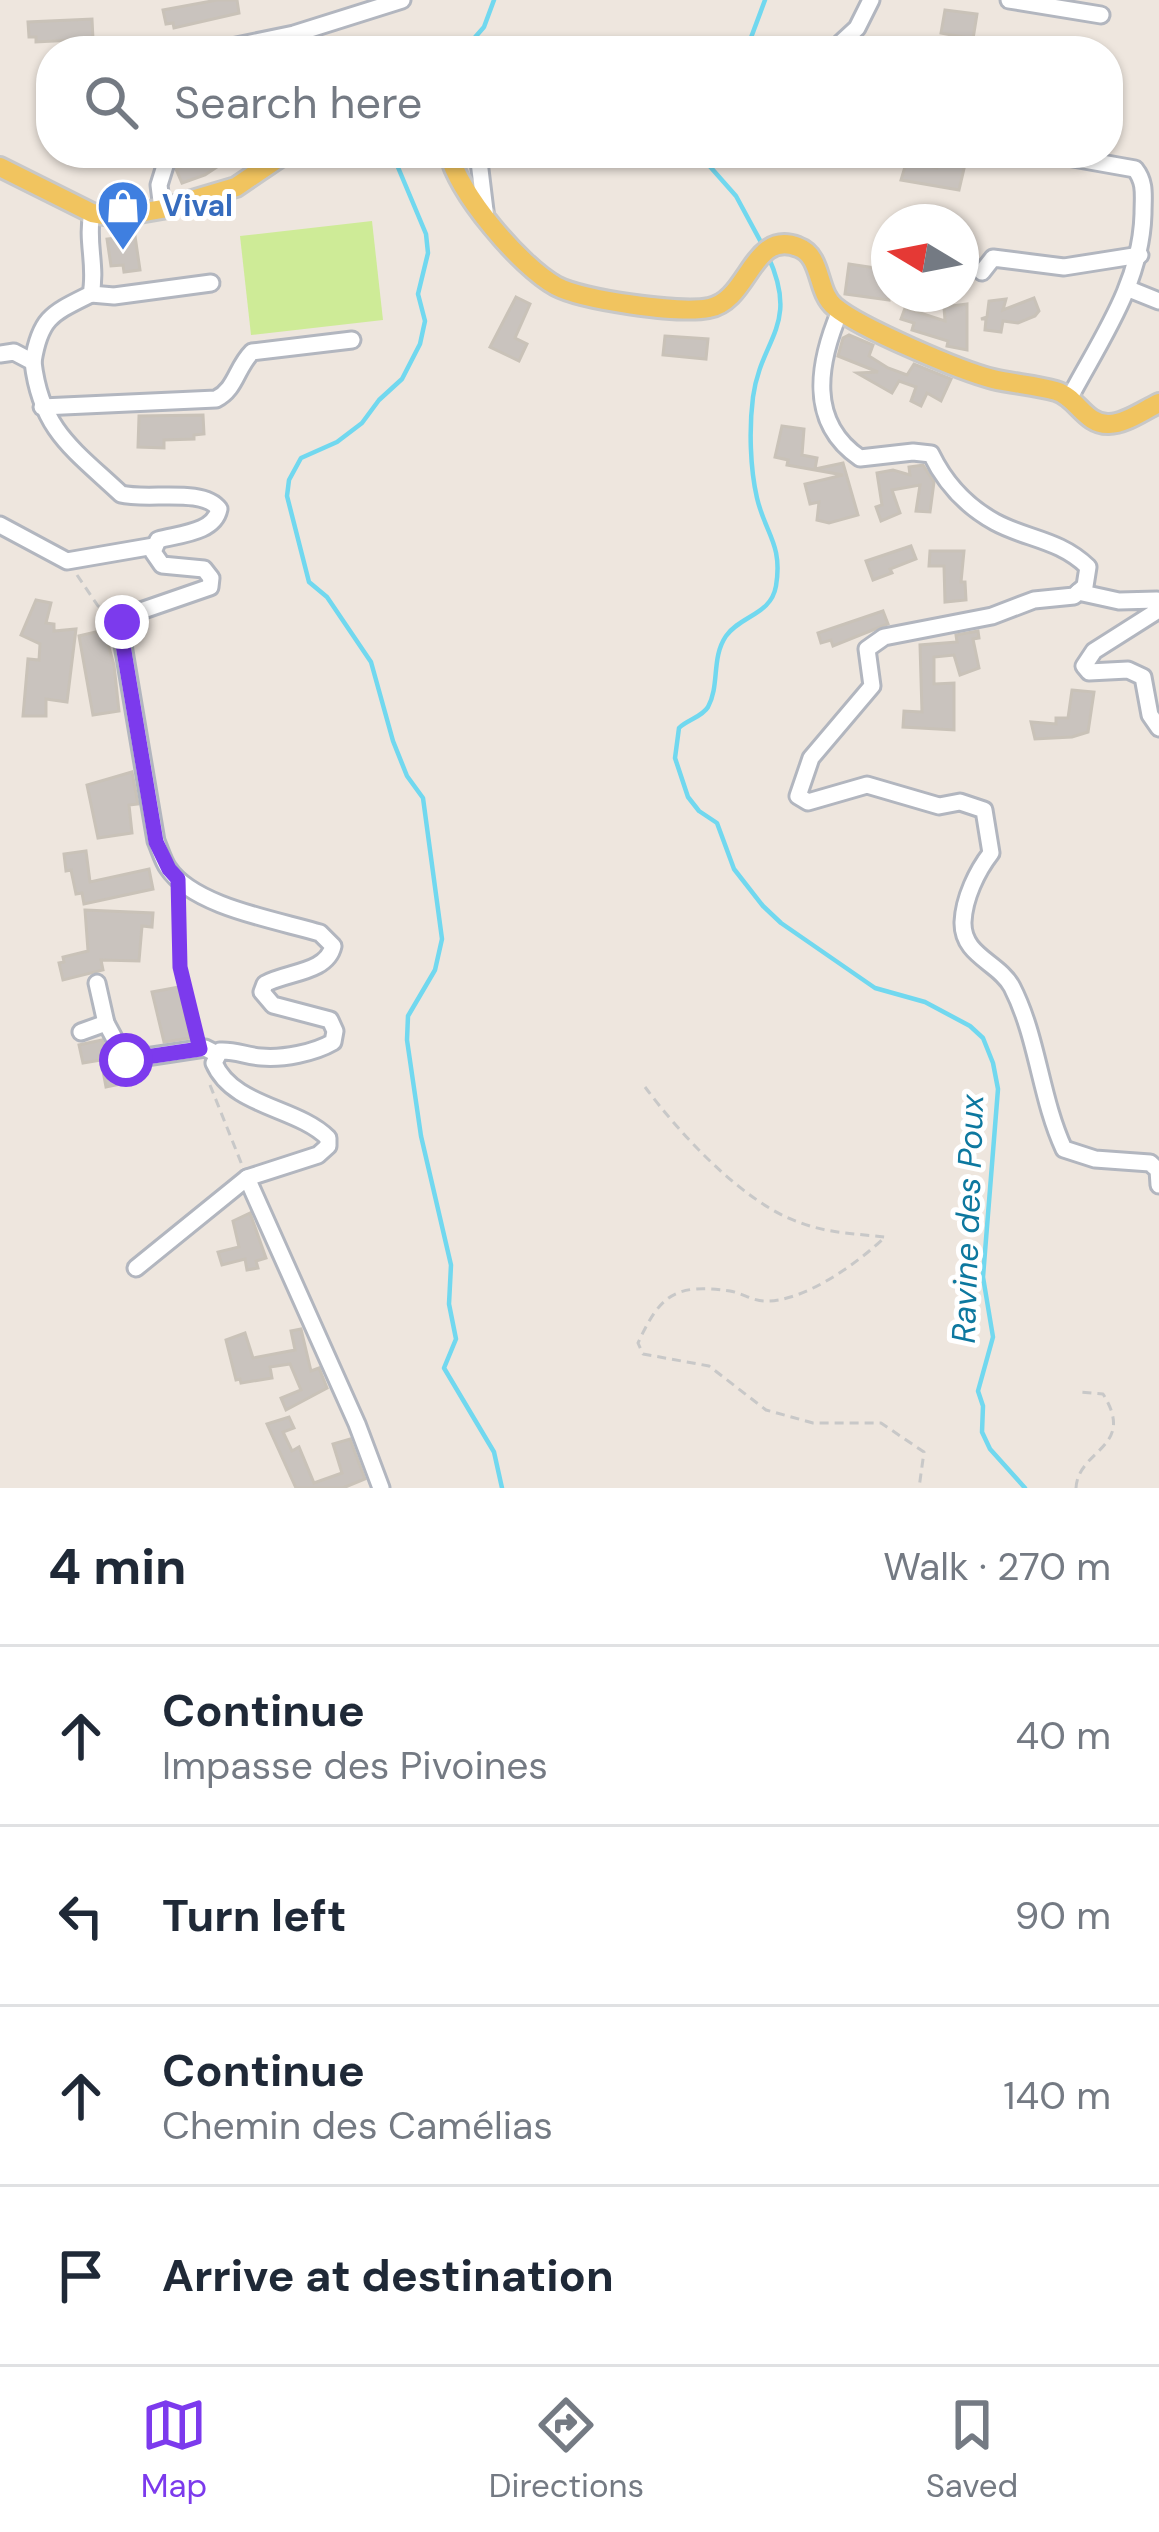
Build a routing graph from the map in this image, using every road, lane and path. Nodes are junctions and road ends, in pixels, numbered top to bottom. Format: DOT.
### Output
graph roads {
  1 [pos="871,0"];
  2 [pos="1009,0"];
  3 [pos="396,2"];
  4 [pos="1101,15"];
  5 [pos="312,36"];
  6 [pos="848,36"];
  7 [pos="0,167"];
  8 [pos="1123,167"];
  9 [pos="165,168"];
  10 [pos="265,168"];
  11 [pos="455,168"];
  12 [pos="480,168"];
  13 [pos="162,209"];
  14 [pos="92,213"];
  15 [pos="486,219"];
  16 [pos="1140,255"];
  17 [pos="982,272"];
  18 [pos="211,283"];
  19 [pos="1129,289"];
  20 [pos="91,294"];
  21 [pos="1159,301"];
  22 [pos="840,310"];
  23 [pos="352,340"];
  24 [pos="0,354"];
  25 [pos="33,362"];
  26 [pos="1070,397"];
  27 [pos="1159,403"];
  28 [pos="42,407"];
  29 [pos="0,513"];
  30 [pos="7,527"];
  31 [pos="154,546"];
  32 [pos="67,561"];
  33 [pos="1078,592"];
  34 [pos="129,615"];
  35 [pos="1159,728"];
  36 [pos="178,879"];
  37 [pos="97,983"];
  38 [pos="106,1023"];
  39 [pos="81,1032"];
  40 [pos="207,1050"];
  41 [pos="208,1081"];
  42 [pos="645,1087"];
  43 [pos="247,1178"];
  44 [pos="1159,1185"];
  45 [pos="136,1268"];
  46 [pos="1078,1392"];
  47 [pos="380,1488"];
  48 [pos="919,1488"];
  49 [pos="1076,1488"];
  1 -- 6 [label="street"];
  2 -- 4 [label="street"];
  3 -- 5 [label="street"];
  7 -- 14 [label="main road"];
  8 -- 16 [label="street"];
  9 -- 13 [label="street"];
  10 -- 13 [label="main road"];
  11 -- 15 [label="main road"];
  12 -- 15 [label="street"];
  13 -- 14 [label="main road"];
  14 -- 20 [label="street"];
  15 -- 22 [label="main road"];
  16 -- 17 [label="street"];
  16 -- 19 [label="street"];
  18 -- 20 [label="street"];
  19 -- 21 [label="street"];
  19 -- 26 [label="street"];
  20 -- 25 [label="street"];
  22 -- 26 [label="main road"];
  22 -- 33 [label="street"];
  23 -- 28 [label="street"];
  24 -- 25 [label="street"];
  25 -- 28 [label="street"];
  26 -- 27 [label="main road"];
  28 -- 31 [label="street"];
  29 -- 30 [label="street"];
  30 -- 32 [label="street"];
  31 -- 32 [label="street"];
  31 -- 34 [label="street"];
  32 -- 34 [label="path"];
  33 -- 35 [label="street"];
  33 -- 44 [label="street"];
  34 -- 36 [label="street"];
  36 -- 40 [label="path"];
  36 -- 40 [label="street"];
  37 -- 38 [label="street"];
  38 -- 39 [label="street"];
  38 -- 40 [label="street"];
  40 -- 43 [label="street"];
  41 -- 43 [label="path"];
  42 -- 48 [label="path"];
  43 -- 45 [label="street"];
  43 -- 47 [label="street"];
  46 -- 49 [label="path"];
}
